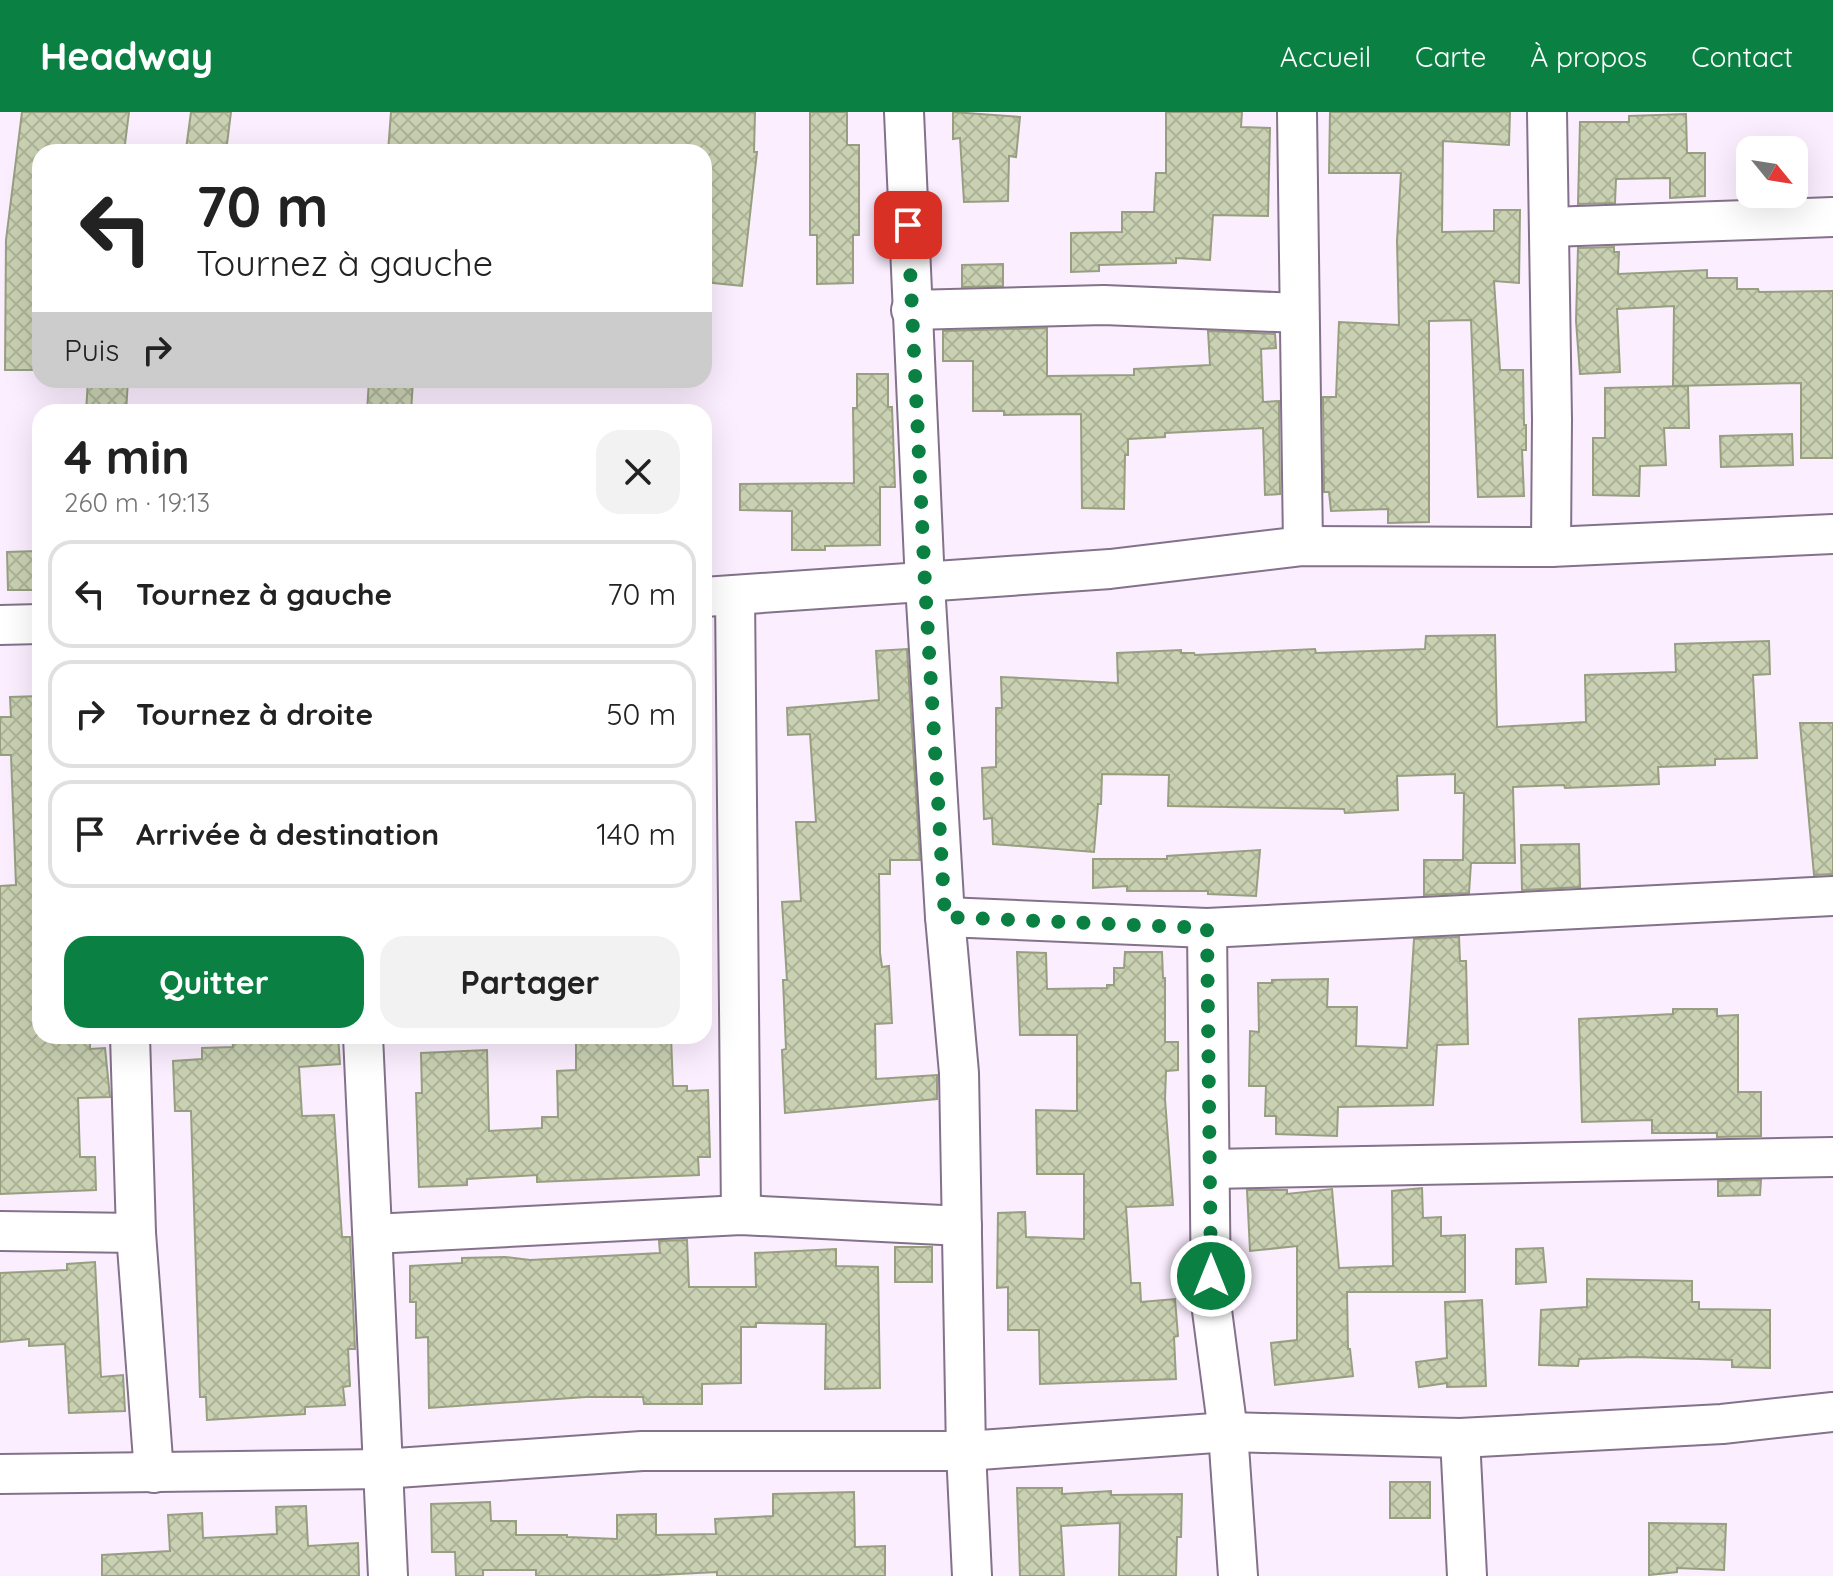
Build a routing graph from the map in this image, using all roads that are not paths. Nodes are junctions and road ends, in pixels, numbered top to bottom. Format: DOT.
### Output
graph roads {
  1 [pos="904,112"];
  2 [pos="1297,112"];
  3 [pos="1547,112"];
  4 [pos="1833,217"];
  5 [pos="1550,227"];
  6 [pos="911,310"];
  7 [pos="1299,313"];
  8 [pos="1833,534"];
  9 [pos="1303,546"];
  10 [pos="1551,547"];
  11 [pos="925,584"];
  12 [pos="719,596"];
  13 [pos="32,624"];
  14 [pos="0,625"];
  15 [pos="720,855"];
  16 [pos="1832,903"];
  17 [pos="945,917"];
  18 [pos="1207,928"];
  19 [pos="130,1044"];
  20 [pos="363,1044"];
  21 [pos="1833,1157"];
  22 [pos="1211,1169"];
  23 [pos="741,1215"];
  24 [pos="962,1226"];
  25 [pos="0,1231"];
  26 [pos="136,1233"];
  27 [pos="373,1234"];
  28 [pos="1833,1412"];
  29 [pos="1228,1432"];
  30 [pos="1460,1438"];
  31 [pos="966,1451"];
  32 [pos="382,1469"];
  33 [pos="154,1473"];
  34 [pos="0,1474"];
  35 [pos="388,1576"];
  36 [pos="972,1576"];
  37 [pos="1238,1576"];
  38 [pos="1467,1576"];
  1 -- 6 [label="street"];
  2 -- 7 [label="street"];
  3 -- 5 [label="street"];
  4 -- 5 [label="street"];
  5 -- 10 [label="street"];
  6 -- 7 [label="street"];
  6 -- 11 [label="street"];
  7 -- 9 [label="street"];
  8 -- 10 [label="street"];
  9 -- 10 [label="street"];
  9 -- 11 [label="street"];
  11 -- 12 [label="street"];
  11 -- 17 [label="street"];
  12 -- 15 [label="street"];
  13 -- 14 [label="street"];
  15 -- 23 [label="street"];
  16 -- 18 [label="street"];
  17 -- 18 [label="street"];
  17 -- 24 [label="street"];
  18 -- 22 [label="street"];
  19 -- 26 [label="street"];
  20 -- 27 [label="street"];
  21 -- 22 [label="street"];
  22 -- 29 [label="street"];
  23 -- 24 [label="street"];
  23 -- 27 [label="street"];
  24 -- 31 [label="street"];
  25 -- 26 [label="street"];
  26 -- 33 [label="street"];
  27 -- 32 [label="street"];
  28 -- 30 [label="street"];
  29 -- 30 [label="street"];
  29 -- 31 [label="street"];
  29 -- 37 [label="street"];
  30 -- 38 [label="street"];
  31 -- 32 [label="street"];
  31 -- 36 [label="street"];
  32 -- 33 [label="street"];
  32 -- 35 [label="street"];
  33 -- 34 [label="street"];
}
